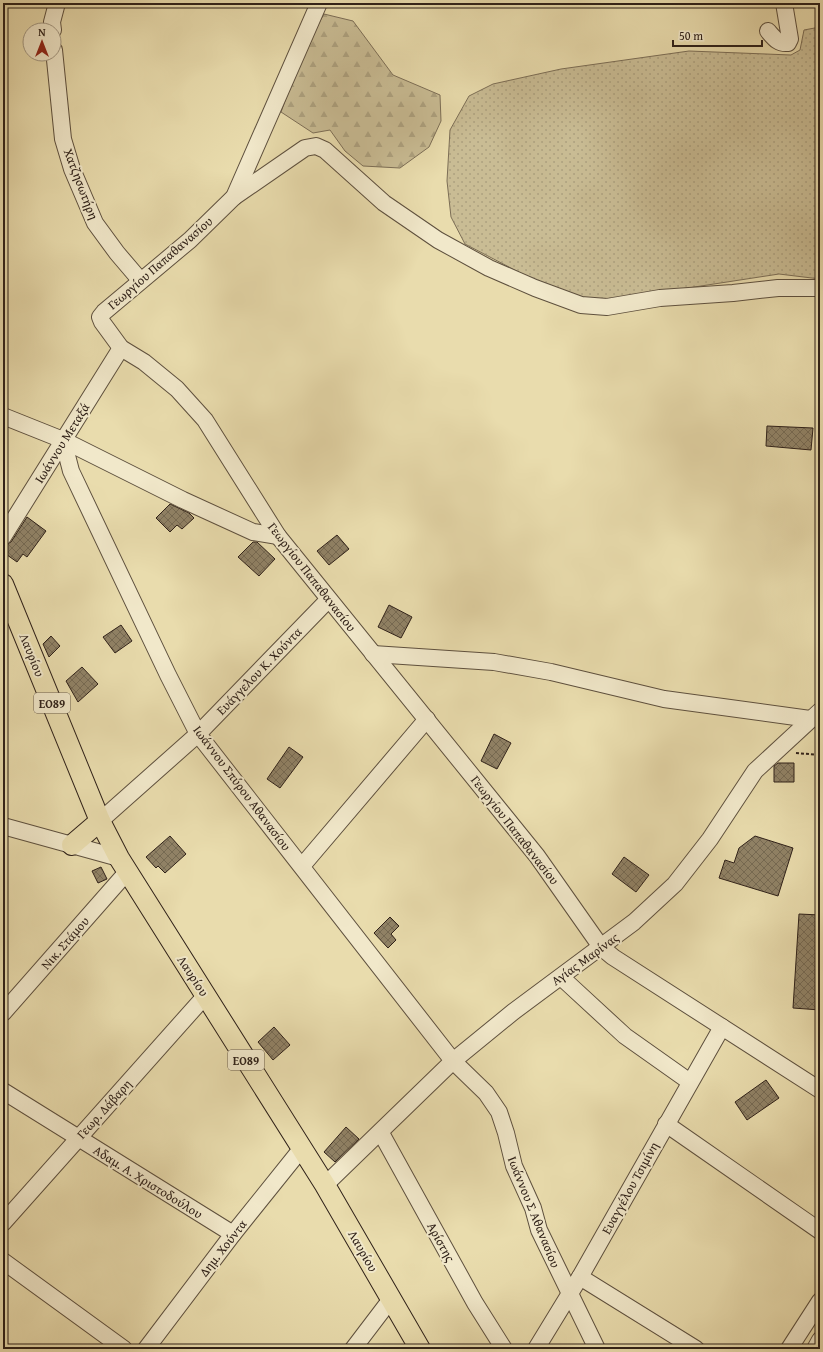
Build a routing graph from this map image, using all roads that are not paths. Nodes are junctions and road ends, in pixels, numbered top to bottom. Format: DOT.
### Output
graph roads {
  1 [pos="57,3"];
  2 [pos="319,3"];
  3 [pos="784,3"];
  4 [pos="52,22"];
  5 [pos="768,31"];
  6 [pos="55,62"];
  7 [pos="234,197"];
  8 [pos="140,280"];
  9 [pos="820,288"];
  10 [pos="121,348"];
  11 [pos="3,416"];
  12 [pos="63,440"];
  13 [pos="278,536"];
  14 [pos="3,537"];
  15 [pos="3,584"];
  16 [pos="328,600"];
  17 [pos="373,654"];
  18 [pos="815,715"];
  19 [pos="427,718"];
  20 [pos="198,734"];
  21 [pos="100,821"];
  22 [pos="3,826"];
  23 [pos="72,845"];
  24 [pos="123,865"];
  25 [pos="302,866"];
  26 [pos="601,947"];
  27 [pos="561,976"];
  28 [pos="206,995"];
  29 [pos="3,1013"];
  30 [pos="722,1027"];
  31 [pos="454,1061"];
  32 [pos="690,1082"];
  33 [pos="820,1090"];
  34 [pos="3,1091"];
  35 [pos="666,1124"];
  36 [pos="381,1133"];
  37 [pos="77,1139"];
  38 [pos="302,1148"];
  39 [pos="325,1185"];
  40 [pos="3,1223"];
  41 [pos="820,1231"];
  42 [pos="233,1234"];
  43 [pos="3,1261"];
  44 [pos="580,1277"];
  45 [pos="569,1294"];
  46 [pos="391,1299"];
  47 [pos="820,1301"];
  48 [pos="820,1340"];
  49 [pos="124,1349"];
  50 [pos="146,1349"];
  51 [pos="353,1349"];
  52 [pos="420,1349"];
  53 [pos="504,1349"];
  54 [pos="536,1349"];
  55 [pos="597,1349"];
  56 [pos="696,1349"];
  57 [pos="789,1349"];
  58 [pos="815,1349"];
  1 -- 4 [label="street"];
  2 -- 7 [label="street, Γεωργίου Παπαθανασίου"];
  3 -- 5 [label="street"];
  6 -- 8 [label="street, Χατζησωτήρη"];
  7 -- 8 [label="street, Γεωργίου Παπαθανασίου"];
  7 -- 9 [label="street"];
  8 -- 10 [label="street, Γεωργίου Παπαθανασίου"];
  10 -- 12 [label="street, Ιωάννου Μεταξά"];
  10 -- 13 [label="street, Γεωργίου Παπαθανασίου"];
  11 -- 12 [label="street"];
  12 -- 13 [label="street"];
  12 -- 14 [label="street, Ιωάννου Μεταξά"];
  12 -- 20 [label="street, Ιωάννου Σπύρου Αθανασίου"];
  13 -- 16 [label="street, Γεωργίου Παπαθανασίου"];
  15 -- 21 [label="main road, Λαυρίου / ΕΟ89"];
  16 -- 17 [label="street, Γεωργίου Παπαθανασίου"];
  16 -- 20 [label="street, Ευάγγελου Κ. Χούντα"];
  17 -- 18 [label="street"];
  17 -- 19 [label="street, Γεωργίου Παπαθανασίου"];
  18 -- 26 [label="street, Αγίας Μαρίνας"];
  19 -- 25 [label="street"];
  19 -- 26 [label="street, Γεωργίου Παπαθανασίου"];
  20 -- 21 [label="street, Ευάγγελου Κ. Χούντα"];
  20 -- 25 [label="street, Ιωάννου Σπύρου Αθανασίου"];
  21 -- 23 [label="main road"];
  21 -- 24 [label="main road, Λαυρίου / ΕΟ89"];
  22 -- 23 [label="street"];
  23 -- 24 [label="street"];
  24 -- 28 [label="main road, Λαυρίου / ΕΟ89"];
  24 -- 29 [label="street, Νικ. Στάμου"];
  25 -- 31 [label="street, Ιωάννου Σπύρου Αθανασίου"];
  26 -- 27 [label="street, Αγίας Μαρίνας"];
  26 -- 30 [label="street, Γεωργίου Παπαθανασίου"];
  27 -- 31 [label="street, Αγίας Μαρίνας"];
  27 -- 32 [label="street"];
  28 -- 37 [label="street, Γεωρ. Δάβαρη"];
  28 -- 38 [label="main road, Λαυρίου / ΕΟ89"];
  30 -- 32 [label="street, Ευαγγέλου Τσιμίνη"];
  30 -- 33 [label="street, Γεωργίου Παπαθανασίου"];
  31 -- 36 [label="street, Αγίας Μαρίνας"];
  31 -- 45 [label="street, Ιωάννου Σ Αθανασίου"];
  32 -- 35 [label="street, Ευαγγέλου Τσιμίνη"];
  34 -- 37 [label="street, Αδαμ. Α. Χριστοδούλου"];
  35 -- 41 [label="street"];
  35 -- 44 [label="street, Ευαγγέλου Τσιμίνη"];
  36 -- 39 [label="street, Αγίας Μαρίνας"];
  36 -- 53 [label="street, Αρίστης"];
  37 -- 40 [label="street, Γεωρ. Δάβαρη"];
  37 -- 42 [label="street, Αδαμ. Α. Χριστοδούλου"];
  38 -- 39 [label="main road, Λαυρίου / ΕΟ89"];
  38 -- 42 [label="street, Δημ. Χούντα"];
  39 -- 46 [label="main road, Λαυρίου / ΕΟ89"];
  42 -- 50 [label="street, Δημ. Χούντα"];
  43 -- 49 [label="street"];
  44 -- 45 [label="street, Ευαγγέλου Τσιμίνη"];
  44 -- 56 [label="street"];
  45 -- 54 [label="street, Ευαγγέλου Τσιμίνη"];
  45 -- 55 [label="street, Ιωάννου Σ Αθανασίου"];
  46 -- 51 [label="street"];
  46 -- 52 [label="main road, Λαυρίου / ΕΟ89"];
  47 -- 57 [label="street"];
  48 -- 58 [label="street"];
}
